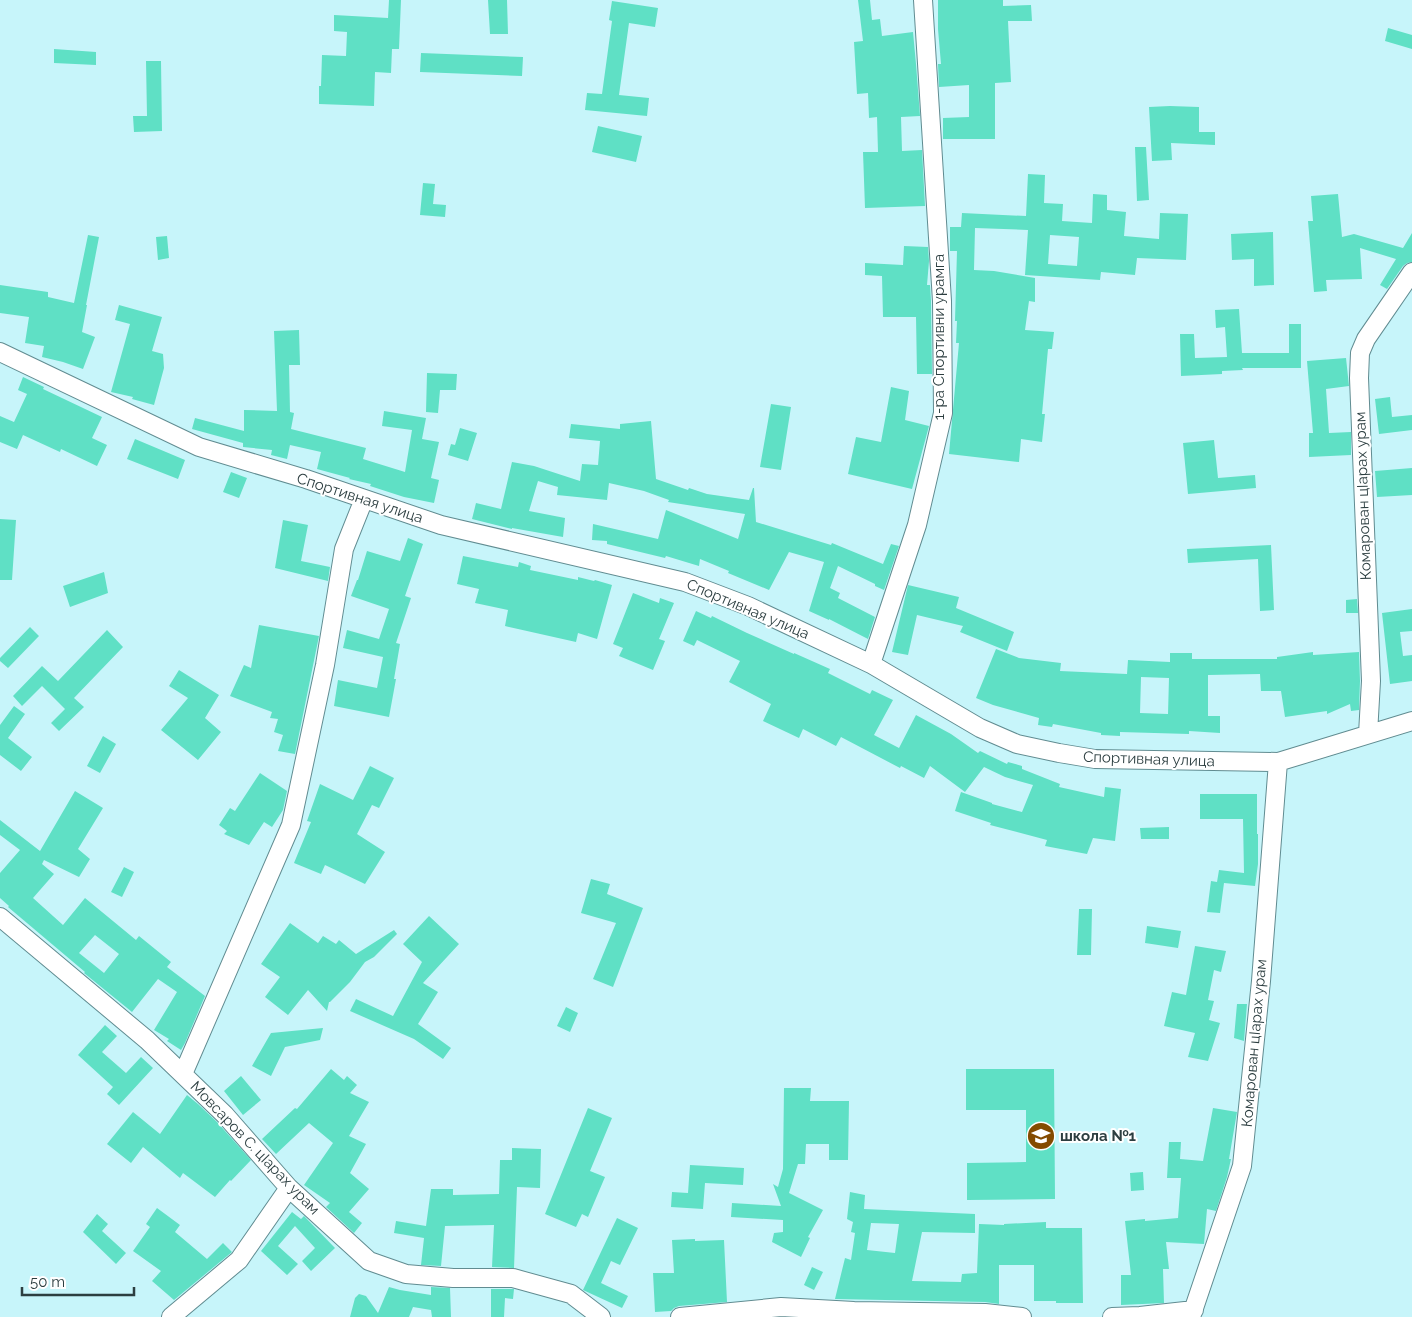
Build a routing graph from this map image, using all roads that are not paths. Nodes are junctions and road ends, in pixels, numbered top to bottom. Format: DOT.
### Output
graph roads {
  1 [pos="923,0"];
  2 [pos="1412,272"];
  3 [pos="0,352"];
  4 [pos="364,499"];
  5 [pos="871,664"];
  6 [pos="1412,721"];
  7 [pos="1368,734"];
  8 [pos="1278,762"];
  9 [pos="0,917"];
  10 [pos="183,1074"];
  11 [pos="289,1188"];
  12 [pos="1192,1314"];
  13 [pos="171,1317"];
  14 [pos="600,1317"];
  15 [pos="680,1317"];
  16 [pos="1022,1317"];
  17 [pos="1112,1317"];
  1 -- 5 [label="street, 1-ра Спортивни урамга"];
  2 -- 7 [label="street, Комарован цIарах урам"];
  3 -- 4 [label="street, Спортивная улица"];
  4 -- 5 [label="street, Спортивная улица"];
  4 -- 10 [label="street"];
  5 -- 8 [label="street, Спортивная улица"];
  6 -- 7 [label="street, Спортивная улица"];
  7 -- 8 [label="street, Спортивная улица"];
  8 -- 12 [label="street, Комарован цIарах урам"];
  9 -- 10 [label="street, Мовсаров С. цIарах урам"];
  10 -- 11 [label="street, Мовсаров С. цIарах урам"];
  11 -- 13 [label="street"];
  11 -- 14 [label="street, Мовсаров С. цIарах урам"];
  12 -- 17 [label="street"];
  15 -- 16 [label="street"];
}
